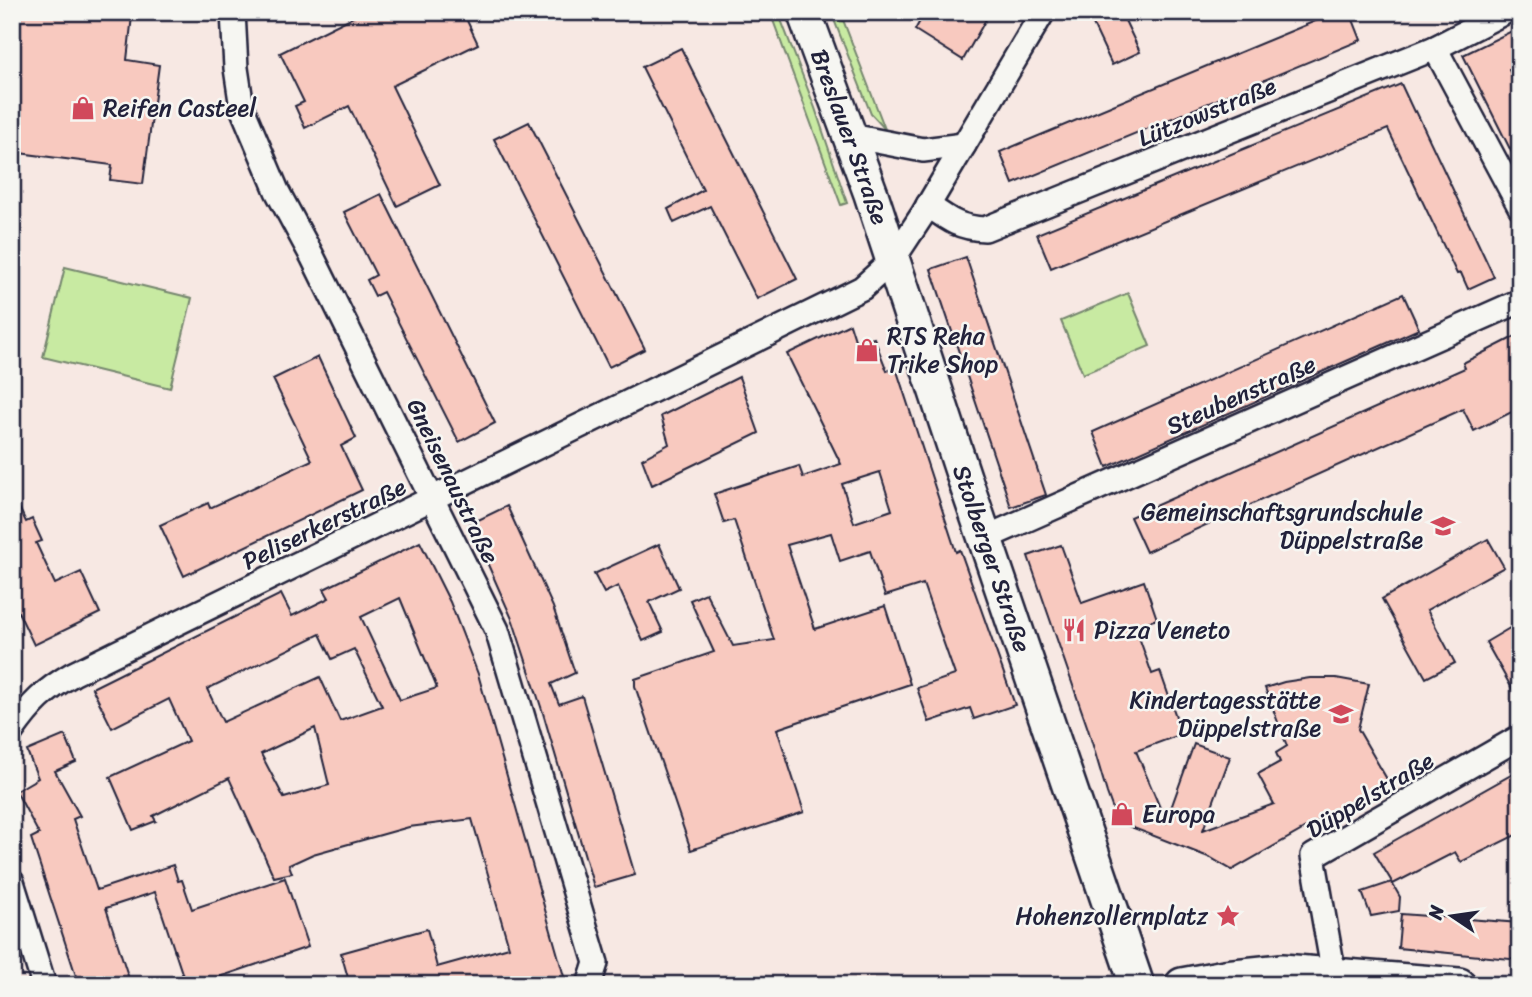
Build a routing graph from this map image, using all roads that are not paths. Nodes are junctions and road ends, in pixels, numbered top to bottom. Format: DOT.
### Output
graph roads {
  1 [pos="233,12"];
  2 [pos="804,12"];
  3 [pos="1043,12"];
  4 [pos="1505,12"];
  5 [pos="1435,48"];
  6 [pos="851,136"];
  7 [pos="964,145"];
  8 [pos="928,205"];
  9 [pos="1520,207"];
  10 [pos="892,261"];
  11 [pos="1520,300"];
  12 [pos="434,499"];
  13 [pos="985,538"];
  14 [pos="12,731"];
  15 [pos="1520,737"];
  16 [pos="12,882"];
  17 [pos="1334,975"];
  18 [pos="44,985"];
  19 [pos="589,985"];
  20 [pos="1137,985"];
  21 [pos="1182,985"];
  22 [pos="1459,985"];
  1 -- 12 [label="street, Gneisenaustraße"];
  2 -- 6 [label="main road, Breslauer Straße"];
  3 -- 7 [label="street"];
  4 -- 5 [label="street, Lützowstraße"];
  5 -- 8 [label="street, Lützowstraße"];
  5 -- 9 [label="street"];
  6 -- 7 [label="street"];
  6 -- 10 [label="main road, Breslauer Straße"];
  7 -- 8 [label="street"];
  8 -- 10 [label="street"];
  10 -- 12 [label="street, Peliserkerstraße"];
  10 -- 13 [label="main road, Stolberger Straße"];
  11 -- 13 [label="street, Steubenstraße"];
  12 -- 14 [label="street, Peliserkerstraße"];
  12 -- 19 [label="street, Gneisenaustraße"];
  13 -- 20 [label="main road, Stolberger Straße"];
  15 -- 17 [label="street, Düppelstraße"];
  16 -- 18 [label="street"];
  17 -- 21 [label="main road"];
  17 -- 22 [label="main road"];
}
